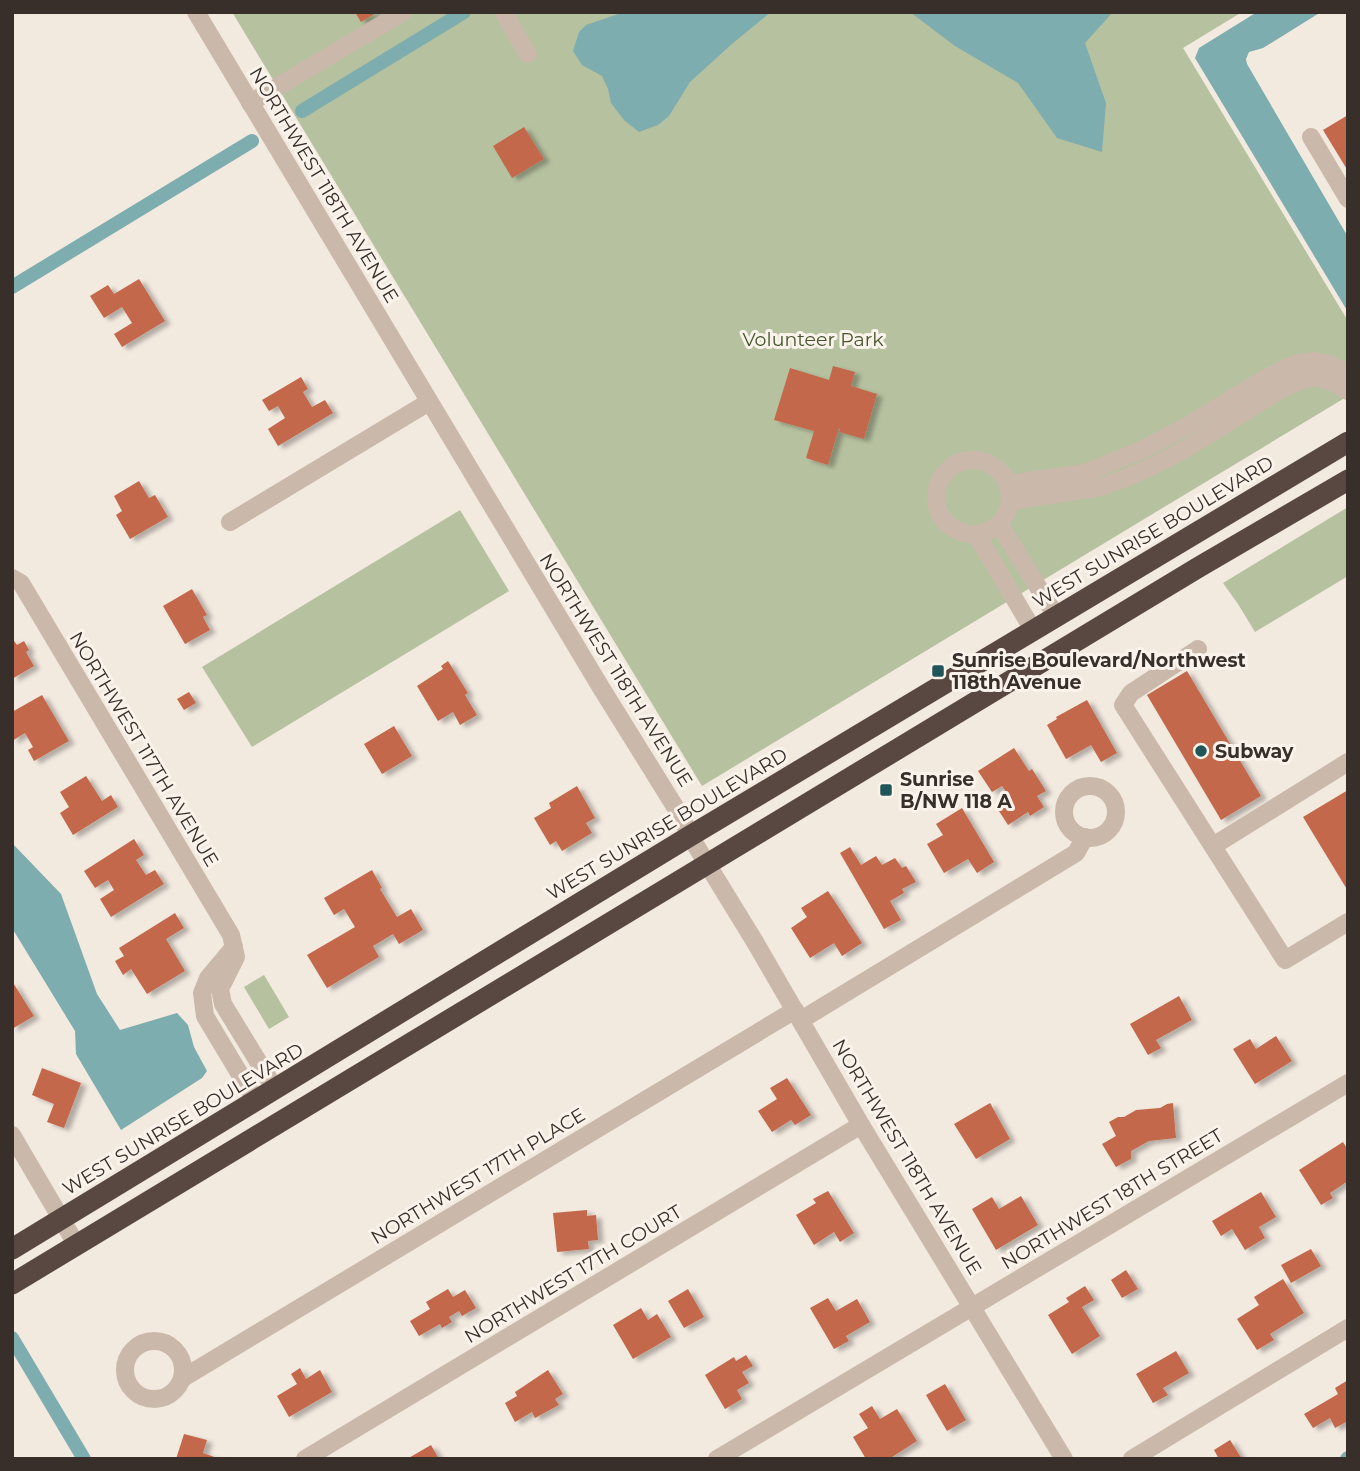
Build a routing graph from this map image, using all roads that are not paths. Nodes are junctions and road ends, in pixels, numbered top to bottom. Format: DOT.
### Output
graph roads {
  1 [pos="196,12"];
  2 [pos="403,12"];
  3 [pos="503,12"];
  4 [pos="528,54"];
  5 [pos="250,103"];
  6 [pos="1311,137"];
  7 [pos="1348,199"];
  8 [pos="1348,373"];
  9 [pos="1348,391"];
  10 [pos="429,402"];
  11 [pos="1348,442"];
  12 [pos="1348,480"];
  13 [pos="1009,493"];
  14 [pos="230,522"];
  15 [pos="999,524"];
  16 [pos="976,534"];
  17 [pos="12,578"];
  18 [pos="1056,617"];
  19 [pos="1032,631"];
  20 [pos="1198,649"];
  21 [pos="1348,762"];
  22 [pos="690,836"];
  23 [pos="1085,837"];
  24 [pos="1213,846"];
  25 [pos="708,865"];
  26 [pos="1348,922"];
  27 [pos="234,947"];
  28 [pos="798,1015"];
  29 [pos="239,1029"];
  30 [pos="220,1041"];
  31 [pos="1348,1083"];
  32 [pos="275,1089"];
  33 [pos="256,1101"];
  34 [pos="861,1125"];
  35 [pos="12,1135"];
  36 [pos="61,1219"];
  37 [pos="76,1244"];
  38 [pos="12,1249"];
  39 [pos="12,1284"];
  40 [pos="972,1307"];
  41 [pos="1348,1328"];
  42 [pos="183,1378"];
  43 [pos="305,1459"];
  44 [pos="717,1459"];
  45 [pos="1064,1459"];
  46 [pos="1132,1459"];
  1 -- 5 [label="street, NORTHWEST 118TH AVENUE"];
  2 -- 5 [label="street"];
  3 -- 4 [label="street"];
  5 -- 10 [label="street, NORTHWEST 118TH AVENUE"];
  6 -- 7 [label="street"];
  8 -- 13 [label="street"];
  9 -- 13 [label="street"];
  10 -- 14 [label="street"];
  10 -- 22 [label="street, NORTHWEST 118TH AVENUE"];
  11 -- 18 [label="highway, WEST SUNRISE BOULEVARD"];
  12 -- 25 [label="highway"];
  13 -- 15 [label="street"];
  13 -- 16 [label="street"];
  15 -- 16 [label="street"];
  15 -- 18 [label="street"];
  16 -- 19 [label="street"];
  17 -- 27 [label="street, NORTHWEST 117TH AVENUE"];
  18 -- 19 [label="highway, WEST SUNRISE BOULEVARD"];
  19 -- 22 [label="highway, WEST SUNRISE BOULEVARD"];
  20 -- 24 [label="street"];
  21 -- 24 [label="street"];
  22 -- 25 [label="street, NORTHWEST 118TH AVENUE"];
  22 -- 32 [label="highway, WEST SUNRISE BOULEVARD"];
  23 -- 28 [label="street, NORTHWEST 17TH PLACE"];
  24 -- 26 [label="street"];
  25 -- 28 [label="street, NORTHWEST 118TH AVENUE"];
  25 -- 37 [label="highway"];
  27 -- 29 [label="street"];
  27 -- 30 [label="street"];
  28 -- 34 [label="street, NORTHWEST 118TH AVENUE"];
  28 -- 42 [label="street, NORTHWEST 17TH PLACE"];
  29 -- 30 [label="street"];
  29 -- 32 [label="street"];
  30 -- 33 [label="street"];
  31 -- 40 [label="street, NORTHWEST 18TH STREET"];
  32 -- 33 [label="highway, WEST SUNRISE BOULEVARD"];
  33 -- 36 [label="highway, WEST SUNRISE BOULEVARD"];
  34 -- 40 [label="street, NORTHWEST 118TH AVENUE"];
  34 -- 43 [label="street, NORTHWEST 17TH COURT"];
  35 -- 36 [label="street"];
  36 -- 37 [label="street"];
  36 -- 38 [label="highway, WEST SUNRISE BOULEVARD"];
  37 -- 39 [label="highway"];
  40 -- 44 [label="street, NORTHWEST 18TH STREET"];
  40 -- 45 [label="street, NORTHWEST 118TH AVENUE"];
  41 -- 46 [label="street"];
}
